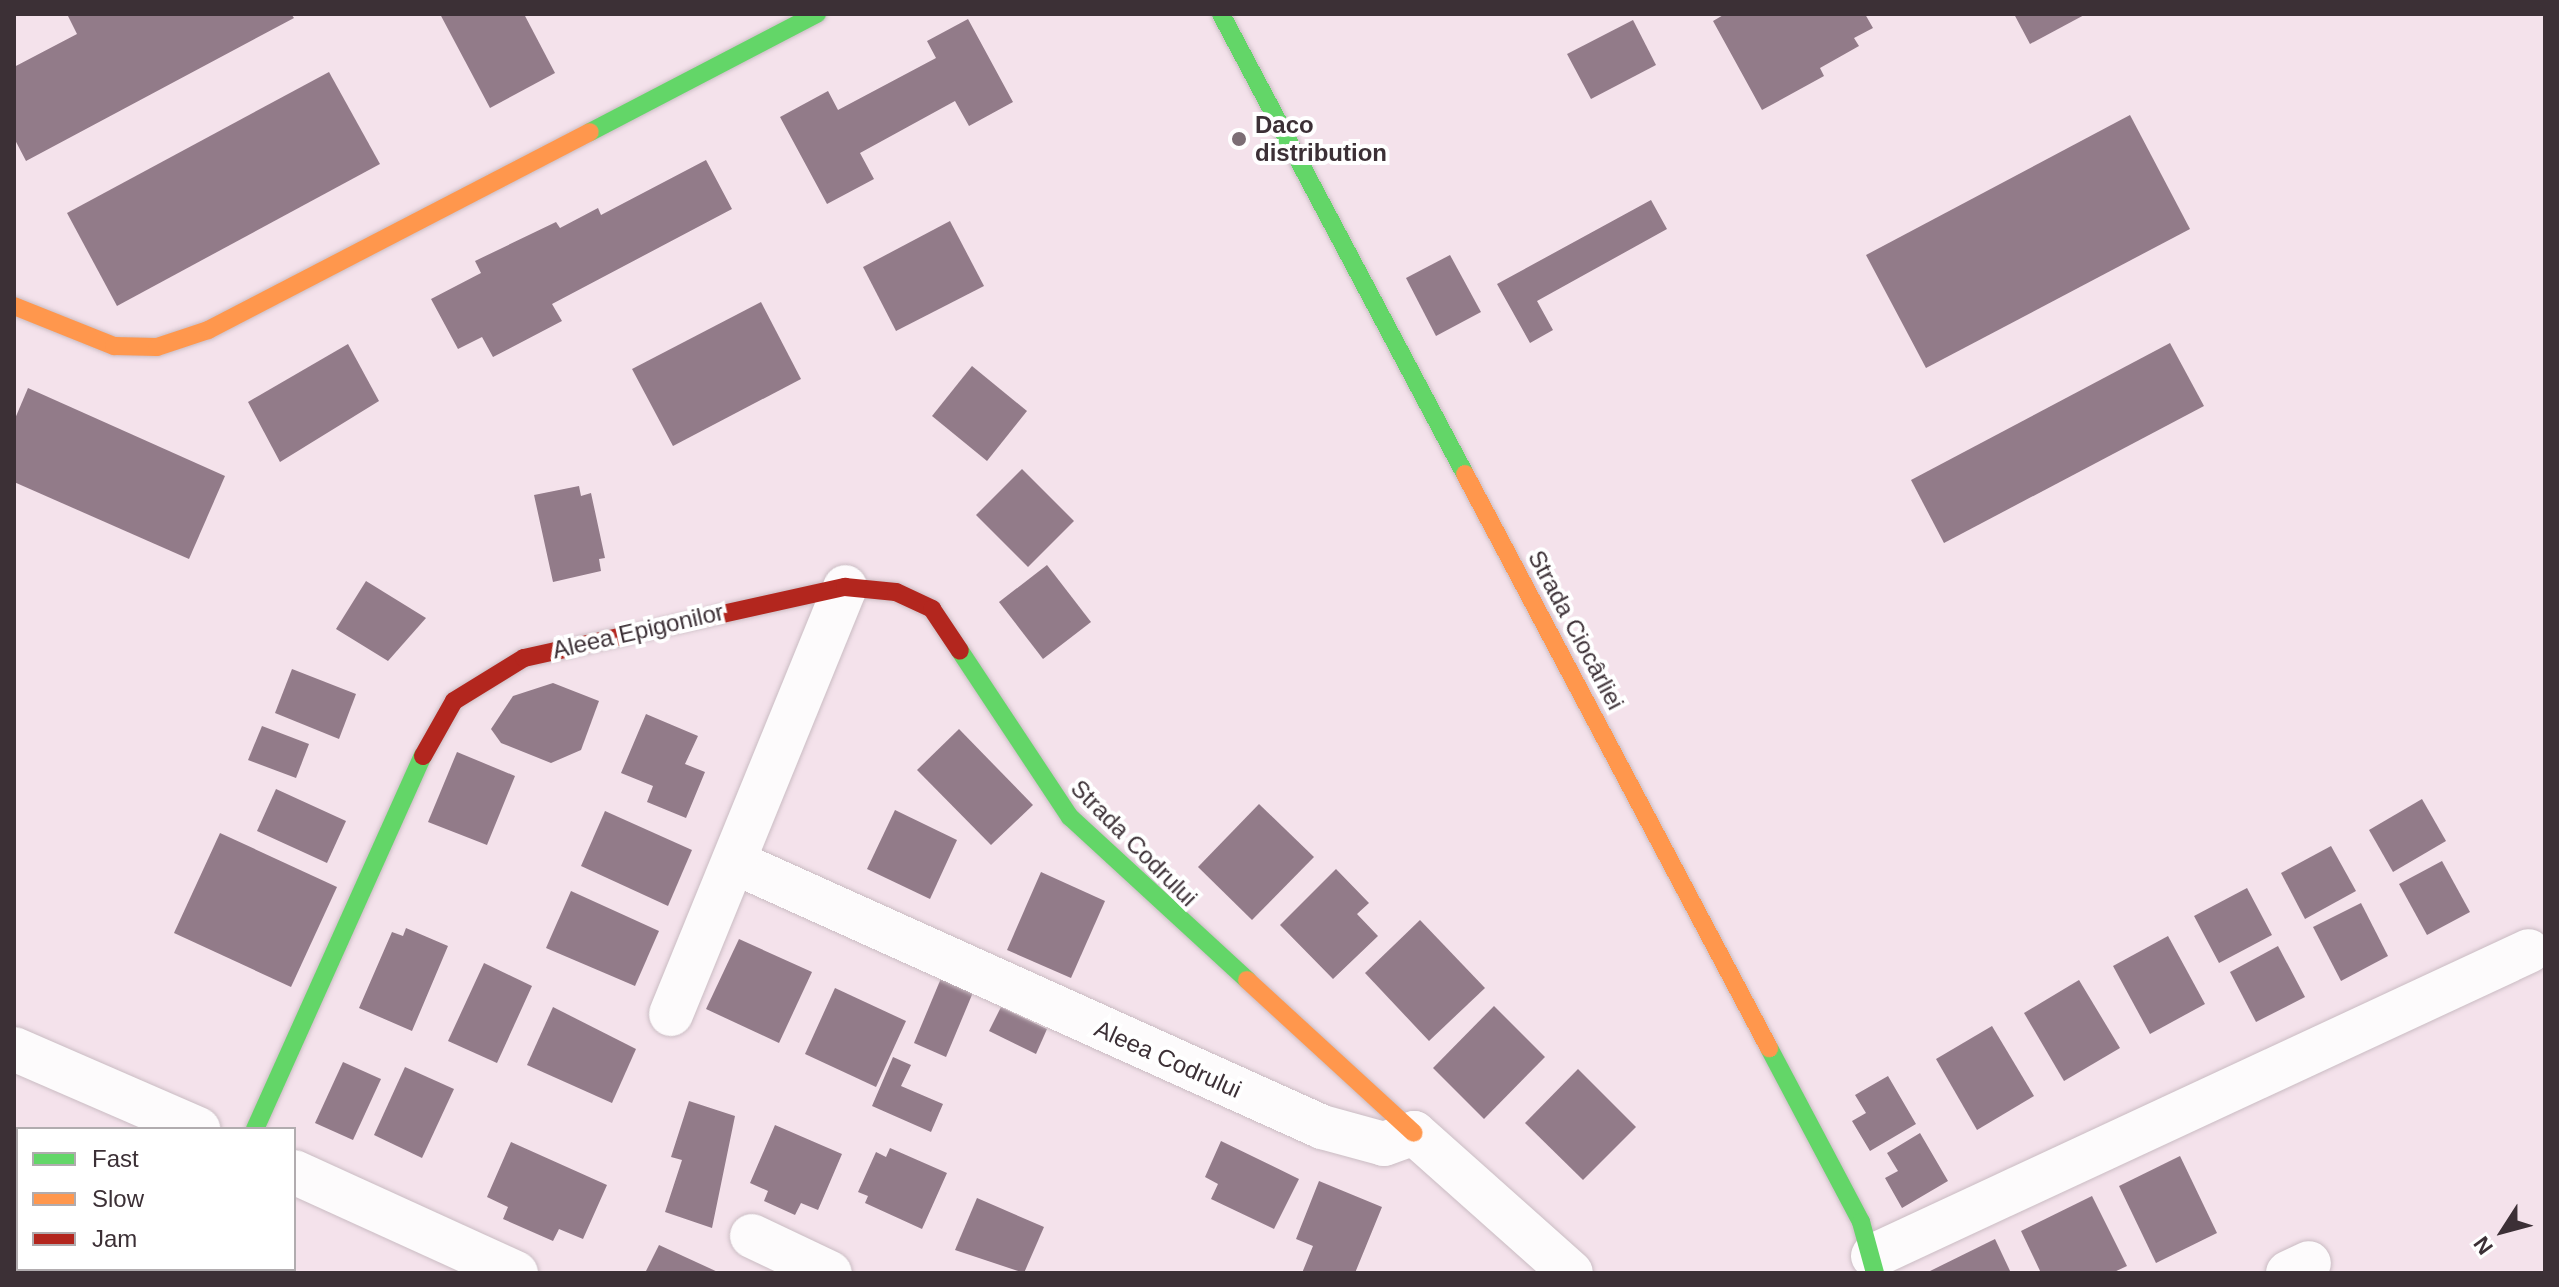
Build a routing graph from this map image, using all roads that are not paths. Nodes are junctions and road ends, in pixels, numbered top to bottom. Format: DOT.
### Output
graph roads {
  1 [pos="817,14"];
  2 [pos="1221,14"];
  3 [pos="14,306"];
  4 [pos="845,587"];
  5 [pos="734,862"];
  6 [pos="2529,951"];
  7 [pos="671,1014"];
  8 [pos="14,1049"];
  9 [pos="193,1127"];
  10 [pos="256,1127"];
  11 [pos="1414,1133"];
  12 [pos="296,1173"];
  13 [pos="752,1236"];
  14 [pos="1874,1265"];
  15 [pos="516,1273"];
  16 [pos="830,1273"];
  17 [pos="1571,1273"];
  1 -- 3 [label="street"];
  2 -- 14 [label="street, Strada Ciocârliei"];
  4 -- 5 [label="street"];
  4 -- 10 [label="street, Aleea Epigonilor"];
  4 -- 11 [label="street, Strada Codrului"];
  5 -- 7 [label="street"];
  5 -- 11 [label="street, Aleea Codrului"];
  6 -- 14 [label="street"];
  8 -- 9 [label="street"];
  11 -- 17 [label="street"];
  12 -- 15 [label="street"];
  13 -- 16 [label="street"];
}
